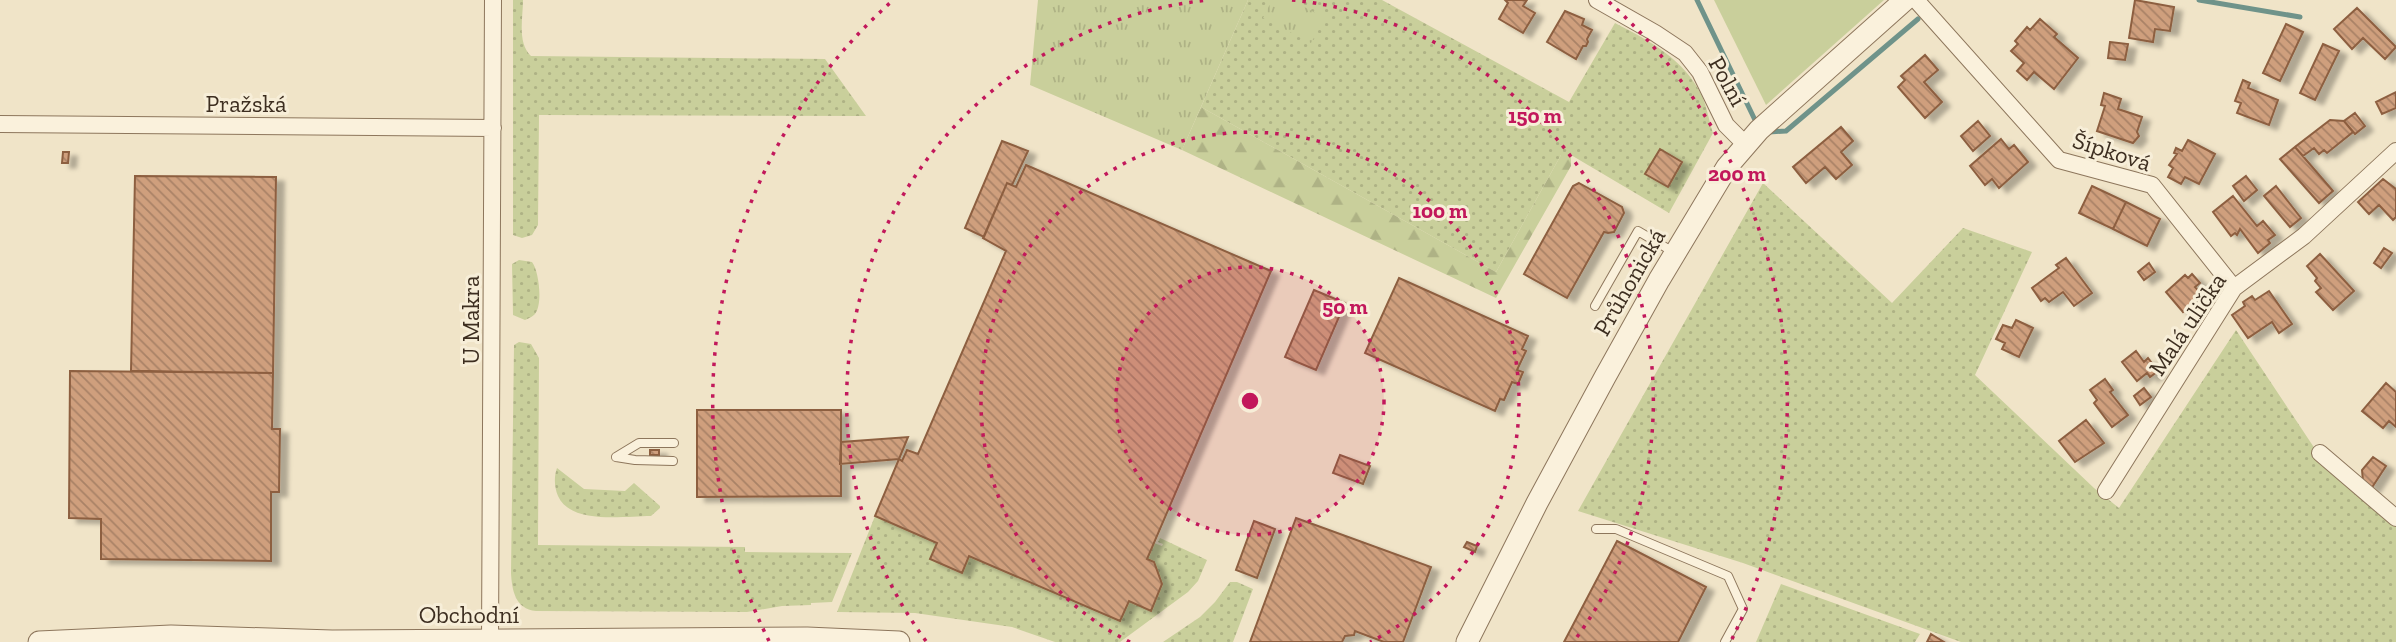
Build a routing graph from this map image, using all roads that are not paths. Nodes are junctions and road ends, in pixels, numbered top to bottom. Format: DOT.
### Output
graph roads {
  1 [pos="493,0"];
  2 [pos="1597,0"];
  3 [pos="1905,0"];
  4 [pos="1916,0"];
  5 [pos="0,124"];
  6 [pos="492,128"];
  7 [pos="1745,144"];
  8 [pos="2396,151"];
  9 [pos="1675,253"];
  10 [pos="2234,288"];
  11 [pos="1595,306"];
  12 [pos="674,443"];
  13 [pos="2320,453"];
  14 [pos="673,461"];
  15 [pos="2106,491"];
  16 [pos="2396,518"];
  17 [pos="1596,529"];
  18 [pos="491,641"];
  19 [pos="39,642"];
  20 [pos="899,642"];
  21 [pos="1467,642"];
  22 [pos="1725,642"];
  1 -- 6 [label="street, U Makra"];
  2 -- 7 [label="street, Polní"];
  3 -- 7 [label="street, Průhonická"];
  4 -- 10 [label="street, Šípková"];
  5 -- 6 [label="street, Pražská"];
  6 -- 18 [label="street, U Makra"];
  7 -- 9 [label="street, Průhonická"];
  8 -- 10 [label="street, Malá ulička"];
  9 -- 11 [label="lane"];
  9 -- 21 [label="street, Průhonická"];
  10 -- 15 [label="street, Malá ulička"];
  12 -- 14 [label="lane"];
  13 -- 16 [label="street"];
  17 -- 22 [label="lane"];
  18 -- 19 [label="street, Obchodní"];
  18 -- 20 [label="street, Obchodní"];
}
